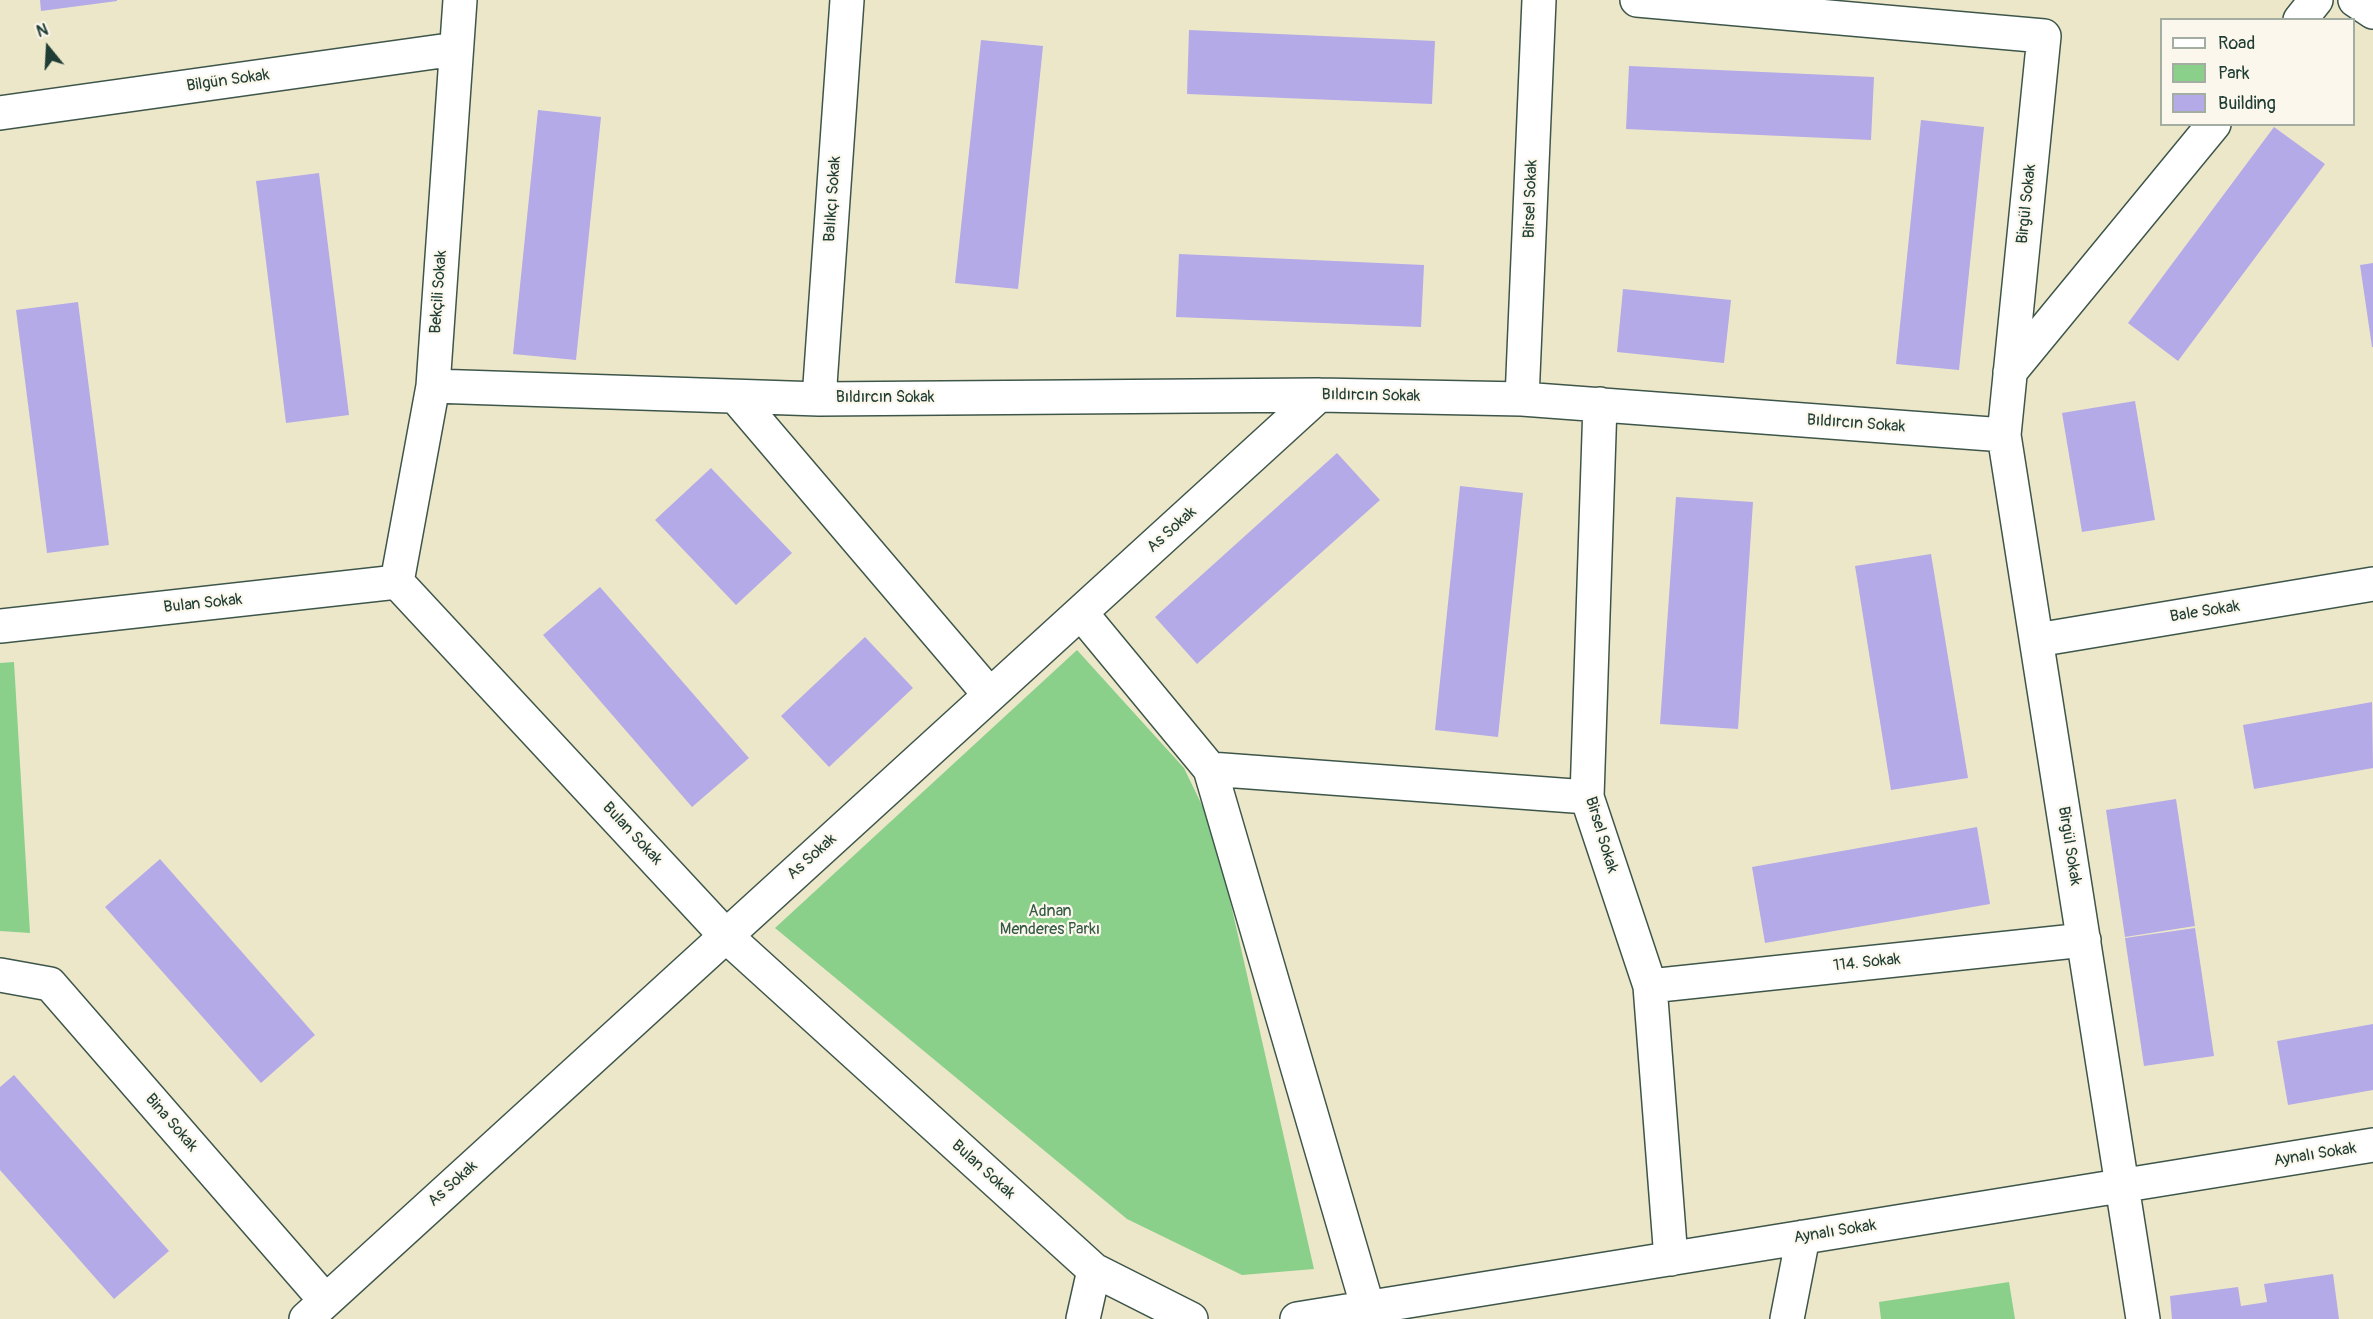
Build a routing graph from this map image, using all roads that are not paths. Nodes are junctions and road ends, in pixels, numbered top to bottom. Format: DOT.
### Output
graph roads {
  1 [pos="460,0"];
  2 [pos="847,0"];
  3 [pos="1539,0"];
  4 [pos="1637,0"];
  5 [pos="2316,0"];
  6 [pos="2355,0"];
  7 [pos="2373,12"];
  8 [pos="2302,18"];
  9 [pos="456,49"];
  10 [pos="0,113"];
  11 [pos="2212,126"];
  12 [pos="2010,372"];
  13 [pos="433,386"];
  14 [pos="1319,395"];
  15 [pos="736,397"];
  16 [pos="819,399"];
  17 [pos="1522,399"];
  18 [pos="1600,404"];
  19 [pos="2004,435"];
  20 [pos="397,582"];
  21 [pos="2373,584"];
  22 [pos="1081,613"];
  23 [pos="0,626"];
  24 [pos="2037,640"];
  25 [pos="990,695"];
  26 [pos="1210,769"];
  27 [pos="1587,797"];
  28 [pos="726,936"];
  29 [pos="2084,940"];
  30 [pos="0,975"];
  31 [pos="1650,986"];
  32 [pos="2373,1145"];
  33 [pos="2122,1186"];
  34 [pos="1803,1237"];
  35 [pos="1671,1259"];
  36 [pos="1094,1270"];
  37 [pos="1368,1308"];
  38 [pos="316,1310"];
  39 [pos="1083,1319"];
  40 [pos="1191,1319"];
  41 [pos="1297,1319"];
  42 [pos="1787,1319"];
  43 [pos="2144,1319"];
  1 -- 9 [label="street, Bekçili Sokak"];
  2 -- 16 [label="street, Balıkçı Sokak"];
  3 -- 17 [label="street, Birsel Sokak"];
  4 -- 12 [label="street, Birgül Sokak"];
  5 -- 8 [label="street"];
  6 -- 7 [label="street"];
  9 -- 10 [label="street, Bilgün Sokak"];
  9 -- 13 [label="street, Bekçili Sokak"];
  11 -- 12 [label="street"];
  12 -- 19 [label="street, Birgül Sokak"];
  13 -- 15 [label="street, Bıldırcın Sokak"];
  13 -- 20 [label="street, Bekçili Sokak"];
  14 -- 16 [label="street, Bıldırcın Sokak"];
  14 -- 17 [label="street, Bıldırcın Sokak"];
  14 -- 22 [label="street, As Sokak"];
  15 -- 16 [label="street, Bıldırcın Sokak"];
  15 -- 25 [label="street"];
  17 -- 18 [label="street, Bıldırcın Sokak"];
  18 -- 19 [label="street, Bıldırcın Sokak"];
  18 -- 27 [label="street, Birsel Sokak"];
  19 -- 24 [label="street, Birgül Sokak"];
  20 -- 23 [label="street, Bulan Sokak"];
  20 -- 28 [label="street, Bulan Sokak"];
  21 -- 24 [label="street, Bale Sokak"];
  22 -- 25 [label="street, As Sokak"];
  22 -- 26 [label="street"];
  24 -- 29 [label="street, Birgül Sokak"];
  25 -- 28 [label="street, As Sokak"];
  26 -- 27 [label="street"];
  26 -- 37 [label="street"];
  27 -- 31 [label="street, Birsel Sokak"];
  28 -- 36 [label="street, Bulan Sokak"];
  28 -- 38 [label="street, As Sokak"];
  29 -- 31 [label="street, 114. Sokak"];
  29 -- 33 [label="street, Birgül Sokak"];
  30 -- 38 [label="street, Bina Sokak"];
  31 -- 35 [label="street, Birsel Sokak"];
  32 -- 33 [label="street, Aynalı Sokak"];
  33 -- 34 [label="street, Aynalı Sokak"];
  33 -- 43 [label="street, Birgül Sokak"];
  34 -- 35 [label="street, Aynalı Sokak"];
  34 -- 42 [label="street"];
  35 -- 37 [label="street, Aynalı Sokak"];
  36 -- 39 [label="street"];
  36 -- 40 [label="street, Bulan Sokak"];
  37 -- 41 [label="street, Aynalı Sokak"];
}
